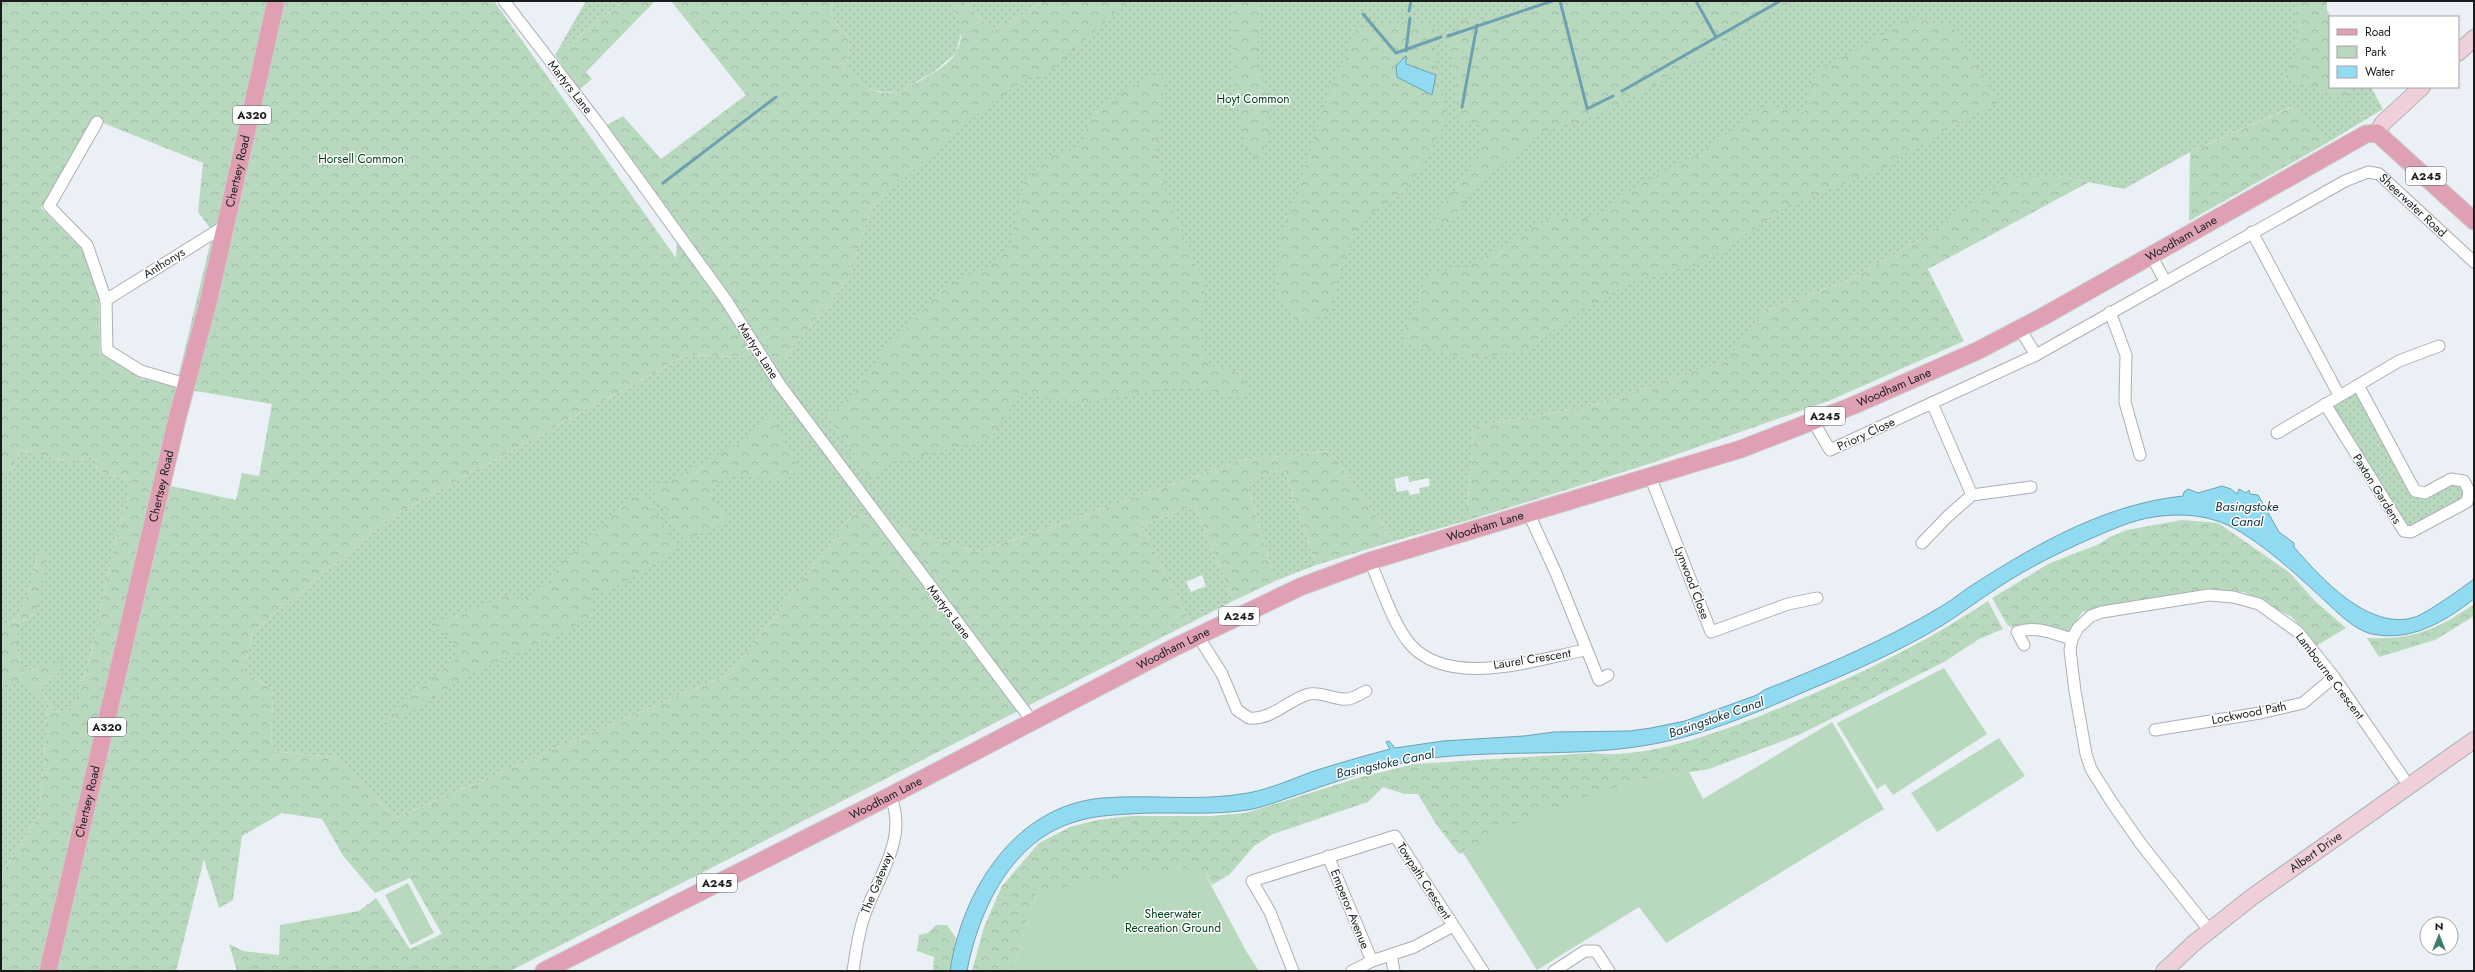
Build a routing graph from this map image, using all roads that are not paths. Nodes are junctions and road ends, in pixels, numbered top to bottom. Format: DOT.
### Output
graph roads {
  1 [pos="276,1"];
  2 [pos="504,1"];
  3 [pos="2474,38"];
  4 [pos="2459,52"];
  5 [pos="2421,88"];
  6 [pos="97,122"];
  7 [pos="2377,133"];
  8 [pos="2474,222"];
  9 [pos="223,227"];
  10 [pos="2252,232"];
  11 [pos="2151,255"];
  12 [pos="2474,262"];
  13 [pos="2165,281"];
  14 [pos="106,300"];
  15 [pos="2110,312"];
  16 [pos="2020,329"];
  17 [pos="2439,346"];
  18 [pos="2036,354"];
  19 [pos="186,384"];
  20 [pos="2358,385"];
  21 [pos="2340,395"];
  22 [pos="1932,403"];
  23 [pos="2325,404"];
  24 [pos="1813,421"];
  25 [pos="2277,433"];
  26 [pos="2140,455"];
  27 [pos="1650,476"];
  28 [pos="2031,488"];
  29 [pos="1972,495"];
  30 [pos="1528,512"];
  31 [pos="1922,543"];
  32 [pos="1370,561"];
  33 [pos="1817,598"];
  34 [pos="1198,636"];
  35 [pos="2072,639"];
  36 [pos="2024,645"];
  37 [pos="1585,650"];
  38 [pos="1608,675"];
  39 [pos="2334,677"];
  40 [pos="1366,691"];
  41 [pos="1038,717"];
  42 [pos="2155,730"];
  43 [pos="2474,740"];
  44 [pos="2410,786"];
  45 [pos="890,796"];
  46 [pos="1328,856"];
  47 [pos="1453,926"];
  48 [pos="2209,930"];
  49 [pos="1391,955"];
  50 [pos="1372,961"];
  51 [pos="48,971"];
  52 [pos="544,971"];
  53 [pos="853,971"];
  54 [pos="1293,971"];
  55 [pos="1352,971"];
  56 [pos="1394,971"];
  57 [pos="1483,971"];
  58 [pos="1554,971"];
  59 [pos="1609,971"];
  60 [pos="2164,971"];
  1 -- 9 [label="main road, Chertsey Road / A320"];
  2 -- 41 [label="street, Martyrs Lane"];
  3 -- 4 [label="street"];
  5 -- 7 [label="street"];
  6 -- 14 [label="street"];
  7 -- 8 [label="main road, A245"];
  7 -- 11 [label="main road, Woodham Lane / A245"];
  9 -- 14 [label="street, Anthonys"];
  9 -- 19 [label="main road, Chertsey Road / A320"];
  10 -- 12 [label="street, Sheerwater Road"];
  10 -- 13 [label="street"];
  10 -- 21 [label="street"];
  11 -- 13 [label="street"];
  11 -- 16 [label="main road, Woodham Lane / A245"];
  13 -- 15 [label="street, Priory Close"];
  14 -- 19 [label="street"];
  15 -- 18 [label="street, Priory Close"];
  15 -- 26 [label="street"];
  16 -- 18 [label="street"];
  16 -- 24 [label="main road, Woodham Lane / A245"];
  17 -- 20 [label="street"];
  18 -- 22 [label="street, Priory Close"];
  19 -- 51 [label="main road, Chertsey Road / A320"];
  20 -- 21 [label="street"];
  20 -- 23 [label="street, Paxton Gardens"];
  21 -- 23 [label="street"];
  22 -- 24 [label="street, Priory Close"];
  22 -- 29 [label="street"];
  23 -- 25 [label="street"];
  24 -- 27 [label="main road, Woodham Lane / A245"];
  27 -- 30 [label="main road, Woodham Lane / A245"];
  27 -- 33 [label="street, Lynwood Close"];
  28 -- 29 [label="street"];
  29 -- 31 [label="street"];
  30 -- 32 [label="main road, Woodham Lane / A245"];
  30 -- 37 [label="street, Laurel Crescent"];
  32 -- 34 [label="main road, Woodham Lane / A245"];
  32 -- 37 [label="street, Laurel Crescent"];
  34 -- 40 [label="street"];
  34 -- 41 [label="main road, Woodham Lane / A245"];
  35 -- 36 [label="street"];
  35 -- 39 [label="street, Lambourne Crescent"];
  35 -- 48 [label="street"];
  37 -- 38 [label="street, Laurel Crescent"];
  39 -- 42 [label="street, Lockwood Path"];
  39 -- 44 [label="street, Lambourne Crescent"];
  41 -- 45 [label="main road, Woodham Lane / A245"];
  43 -- 44 [label="street, Albert Drive"];
  44 -- 48 [label="street, Albert Drive"];
  45 -- 52 [label="main road, Woodham Lane / A245"];
  45 -- 53 [label="street, The Gateway"];
  46 -- 47 [label="street, Towpath Crescent"];
  46 -- 50 [label="street, Emperor Avenue"];
  46 -- 54 [label="street, Towpath Crescent"];
  47 -- 49 [label="street"];
  47 -- 57 [label="street, Towpath Crescent"];
  48 -- 60 [label="street, Albert Drive"];
  49 -- 50 [label="street"];
  49 -- 56 [label="street"];
  50 -- 55 [label="street"];
  58 -- 59 [label="street"];
}
